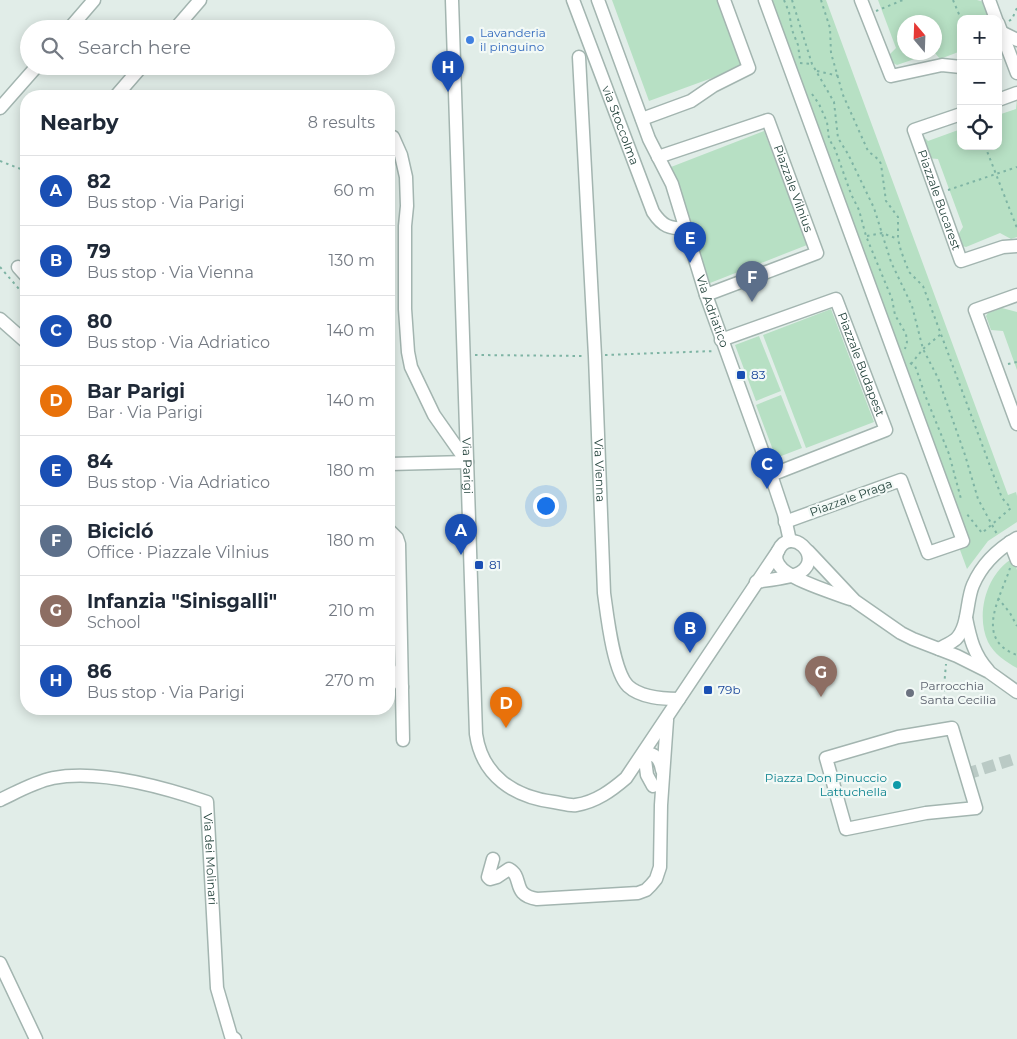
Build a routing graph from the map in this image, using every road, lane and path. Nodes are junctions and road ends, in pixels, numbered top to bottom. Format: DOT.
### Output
graph roads {
  1 [pos="94,0"];
  2 [pos="200,0"];
  3 [pos="452,0"];
  4 [pos="573,0"];
  5 [pos="598,0"];
  6 [pos="724,0"];
  7 [pos="765,0"];
  8 [pos="784,0"];
  9 [pos="792,0"];
  10 [pos="821,0"];
  11 [pos="861,0"];
  12 [pos="903,0"];
  13 [pos="953,0"];
  14 [pos="990,0"];
  15 [pos="1017,8"];
  16 [pos="867,15"];
  17 [pos="959,15"];
  18 [pos="995,15"];
  19 [pos="77,20"];
  20 [pos="183,20"];
  21 [pos="1003,25"];
  22 [pos="1017,40"];
  23 [pos="1004,53"];
  24 [pos="579,57"];
  25 [pos="800,63"];
  26 [pos="812,64"];
  27 [pos="957,67"];
  28 [pos="801,70"];
  29 [pos="816,71"];
  30 [pos="1017,73"];
  31 [pos="29,75"];
  32 [pos="134,75"];
  33 [pos="839,76"];
  34 [pos="121,90"];
  35 [pos="808,90"];
  36 [pos="1017,94"];
  37 [pos="1002,99"];
  38 [pos="0,108"];
  39 [pos="957,115"];
  40 [pos="642,119"];
  41 [pos="395,141"];
  42 [pos="987,150"];
  43 [pos="658,157"];
  44 [pos="0,161"];
  45 [pos="1017,168"];
  46 [pos="20,169"];
  47 [pos="996,175"];
  48 [pos="936,194"];
  49 [pos="1017,228"];
  50 [pos="686,229"];
  51 [pos="882,233"];
  52 [pos="866,236"];
  53 [pos="898,239"];
  54 [pos="1017,246"];
  55 [pos="0,267"];
  56 [pos="20,291"];
  57 [pos="706,295"];
  58 [pos="1017,295"];
  59 [pos="0,319"];
  60 [pos="941,334"];
  61 [pos="20,337"];
  62 [pos="719,345"];
  63 [pos="923,349"];
  64 [pos="904,352"];
  65 [pos="478,355"];
  66 [pos="613,355"];
  67 [pos="582,356"];
  68 [pos="905,361"];
  69 [pos="911,364"];
  70 [pos="1017,424"];
  71 [pos="467,462"];
  72 [pos="395,464"];
  73 [pos="771,475"];
  74 [pos="962,506"];
  75 [pos="963,510"];
  76 [pos="785,522"];
  77 [pos="992,523"];
  78 [pos="395,536"];
  79 [pos="790,542"];
  80 [pos="1015,546"];
  81 [pos="778,551"];
  82 [pos="808,551"];
  83 [pos="790,576"];
  84 [pos="756,582"];
  85 [pos="998,598"];
  86 [pos="855,601"];
  87 [pos="966,618"];
  88 [pos="1017,626"];
  89 [pos="939,649"];
  90 [pos="1017,656"];
  91 [pos="946,662"];
  92 [pos="989,672"];
  93 [pos="395,676"];
  94 [pos="402,687"];
  95 [pos="1017,692"];
  96 [pos="943,698"];
  97 [pos="679,699"];
  98 [pos="667,717"];
  99 [pos="952,728"];
  100 [pos="403,740"];
  101 [pos="644,752"];
  102 [pos="663,777"];
  103 [pos="618,784"];
  104 [pos="653,786"];
  105 [pos="0,800"];
  106 [pos="660,805"];
  107 [pos="493,859"];
  108 [pos="0,963"];
  109 [pos="36,1039"];
  110 [pos="235,1039"];
  1 -- 19 [label="street"];
  2 -- 20 [label="street"];
  3 -- 71 [label="street, Via Parigi"];
  4 -- 50 [label="street, via Stoccolma"];
  5 -- 40 [label="street, Via Adriatico"];
  6 -- 40 [label="street"];
  7 -- 76 [label="street, Piazzale Praga"];
  8 -- 25 [label="path"];
  9 -- 26 [label="path"];
  10 -- 33 [label="path"];
  11 -- 16 [label="street"];
  12 -- 16 [label="path"];
  13 -- 17 [label="path"];
  14 -- 18 [label="street"];
  15 -- 21 [label="path"];
  16 -- 27 [label="street"];
  21 -- 22 [label="street"];
  21 -- 23 [label="street"];
  23 -- 30 [label="street"];
  24 -- 97 [label="street, Via Vienna"];
  25 -- 26 [label="path"];
  25 -- 28 [label="path"];
  26 -- 29 [label="path"];
  29 -- 33 [label="path"];
  29 -- 51 [label="path"];
  31 -- 38 [label="street"];
  32 -- 34 [label="street"];
  33 -- 53 [label="path"];
  35 -- 52 [label="path"];
  36 -- 37 [label="street"];
  39 -- 48 [label="street, Piazzale Bucarest"];
  40 -- 43 [label="street, Via Adriatico"];
  41 -- 71 [label="street"];
  42 -- 47 [label="path"];
  43 -- 50 [label="street, Via Adriatico"];
  43 -- 57 [label="street, Piazzale Vilnius"];
  44 -- 46 [label="path"];
  45 -- 47 [label="path"];
  47 -- 48 [label="path"];
  47 -- 49 [label="path"];
  48 -- 54 [label="street, Piazzale Bucarest"];
  50 -- 57 [label="street, Via Adriatico"];
  51 -- 52 [label="path"];
  51 -- 53 [label="path"];
  51 -- 63 [label="path"];
  52 -- 64 [label="path"];
  53 -- 60 [label="path"];
  55 -- 56 [label="path"];
  57 -- 62 [label="street, Via Adriatico"];
  58 -- 70 [label="street"];
  59 -- 61 [label="street"];
  60 -- 63 [label="path"];
  60 -- 77 [label="path"];
  62 -- 66 [label="path"];
  62 -- 73 [label="street, Via Adriatico"];
  62 -- 73 [label="street, Piazzale Budapest"];
  63 -- 69 [label="path"];
  63 -- 77 [label="path"];
  65 -- 67 [label="path"];
  68 -- 69 [label="path"];
  69 -- 74 [label="path"];
  71 -- 72 [label="street"];
  71 -- 103 [label="street, Via Parigi"];
  73 -- 76 [label="street, Via Adriatico"];
  75 -- 77 [label="path"];
  76 -- 79 [label="street, Via Adriatico"];
  77 -- 80 [label="path"];
  78 -- 94 [label="street"];
  79 -- 81 [label="street"];
  79 -- 82 [label="street"];
  80 -- 85 [label="path"];
  80 -- 87 [label="street"];
  81 -- 83 [label="street"];
  81 -- 84 [label="street"];
  82 -- 83 [label="street"];
  82 -- 86 [label="street"];
  83 -- 84 [label="street"];
  83 -- 86 [label="street"];
  84 -- 97 [label="street"];
  85 -- 88 [label="path"];
  85 -- 90 [label="path"];
  86 -- 89 [label="street"];
  87 -- 89 [label="street"];
  87 -- 92 [label="street"];
  89 -- 92 [label="street"];
  91 -- 96 [label="path"];
  92 -- 95 [label="street"];
  93 -- 94 [label="street"];
  94 -- 100 [label="street"];
  97 -- 98 [label="street, Via Parigi"];
  98 -- 101 [label="street, Via Parigi"];
  98 -- 102 [label="street"];
  99 -- 99 [label="street"];
  101 -- 102 [label="street"];
  101 -- 103 [label="street, Via Parigi"];
  101 -- 104 [label="street"];
  102 -- 106 [label="street"];
  103 -- 104 [label="street"];
  104 -- 106 [label="street"];
  105 -- 110 [label="street, Via dei Molinari"];
  106 -- 107 [label="street"];
  108 -- 109 [label="street"];
}
